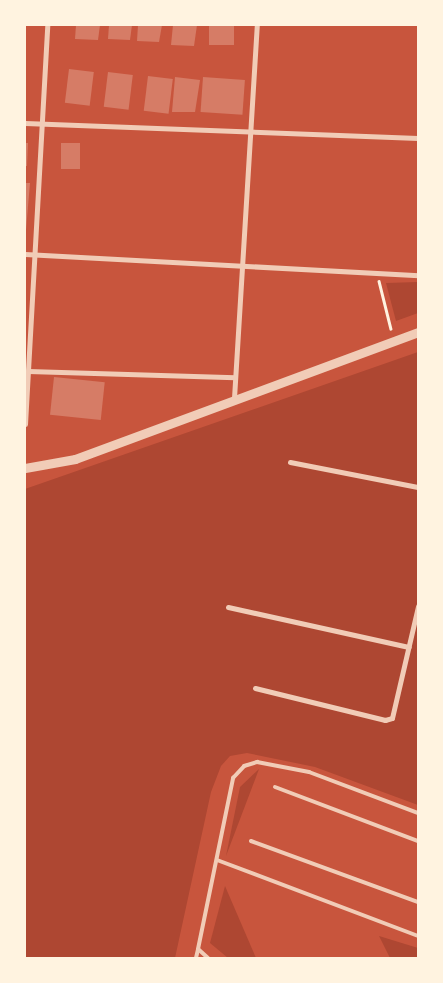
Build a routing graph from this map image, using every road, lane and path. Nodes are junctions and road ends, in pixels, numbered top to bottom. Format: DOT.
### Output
graph roads {
  1 [pos="47,25"];
  2 [pos="257,25"];
  3 [pos="25,123"];
  4 [pos="42,124"];
  5 [pos="251,132"];
  6 [pos="418,138"];
  7 [pos="25,254"];
  8 [pos="34,254"];
  9 [pos="242,266"];
  10 [pos="377,273"];
  11 [pos="418,275"];
  12 [pos="418,332"];
  13 [pos="394,340"];
  14 [pos="28,370"];
  15 [pos="236,377"];
  16 [pos="234,398"];
  17 [pos="25,424"];
  18 [pos="290,462"];
  19 [pos="25,468"];
  20 [pos="418,487"];
  21 [pos="418,606"];
  22 [pos="228,607"];
  23 [pos="409,647"];
  24 [pos="255,688"];
  25 [pos="275,787"];
  26 [pos="418,813"];
  27 [pos="251,841"];
  28 [pos="418,841"];
  29 [pos="217,860"];
  30 [pos="418,902"];
  31 [pos="418,936"];
  32 [pos="198,950"];
  33 [pos="196,958"];
  34 [pos="208,958"];
  1 -- 4 [label="street"];
  2 -- 5 [label="street"];
  3 -- 4 [label="street"];
  4 -- 5 [label="street"];
  4 -- 8 [label="street"];
  5 -- 6 [label="street"];
  5 -- 9 [label="street"];
  7 -- 8 [label="street"];
  8 -- 9 [label="street"];
  8 -- 14 [label="street"];
  9 -- 10 [label="street"];
  9 -- 15 [label="street"];
  10 -- 11 [label="street"];
  10 -- 13 [label="path"];
  12 -- 13 [label="street"];
  13 -- 16 [label="street"];
  14 -- 15 [label="street"];
  14 -- 17 [label="street"];
  15 -- 16 [label="street"];
  16 -- 19 [label="street"];
  18 -- 20 [label="street"];
  21 -- 23 [label="street"];
  22 -- 23 [label="street"];
  23 -- 24 [label="street"];
  25 -- 28 [label="lane"];
  26 -- 29 [label="lane"];
  27 -- 30 [label="lane"];
  29 -- 31 [label="lane"];
  29 -- 32 [label="lane"];
  32 -- 33 [label="lane"];
  32 -- 34 [label="lane"];
}
